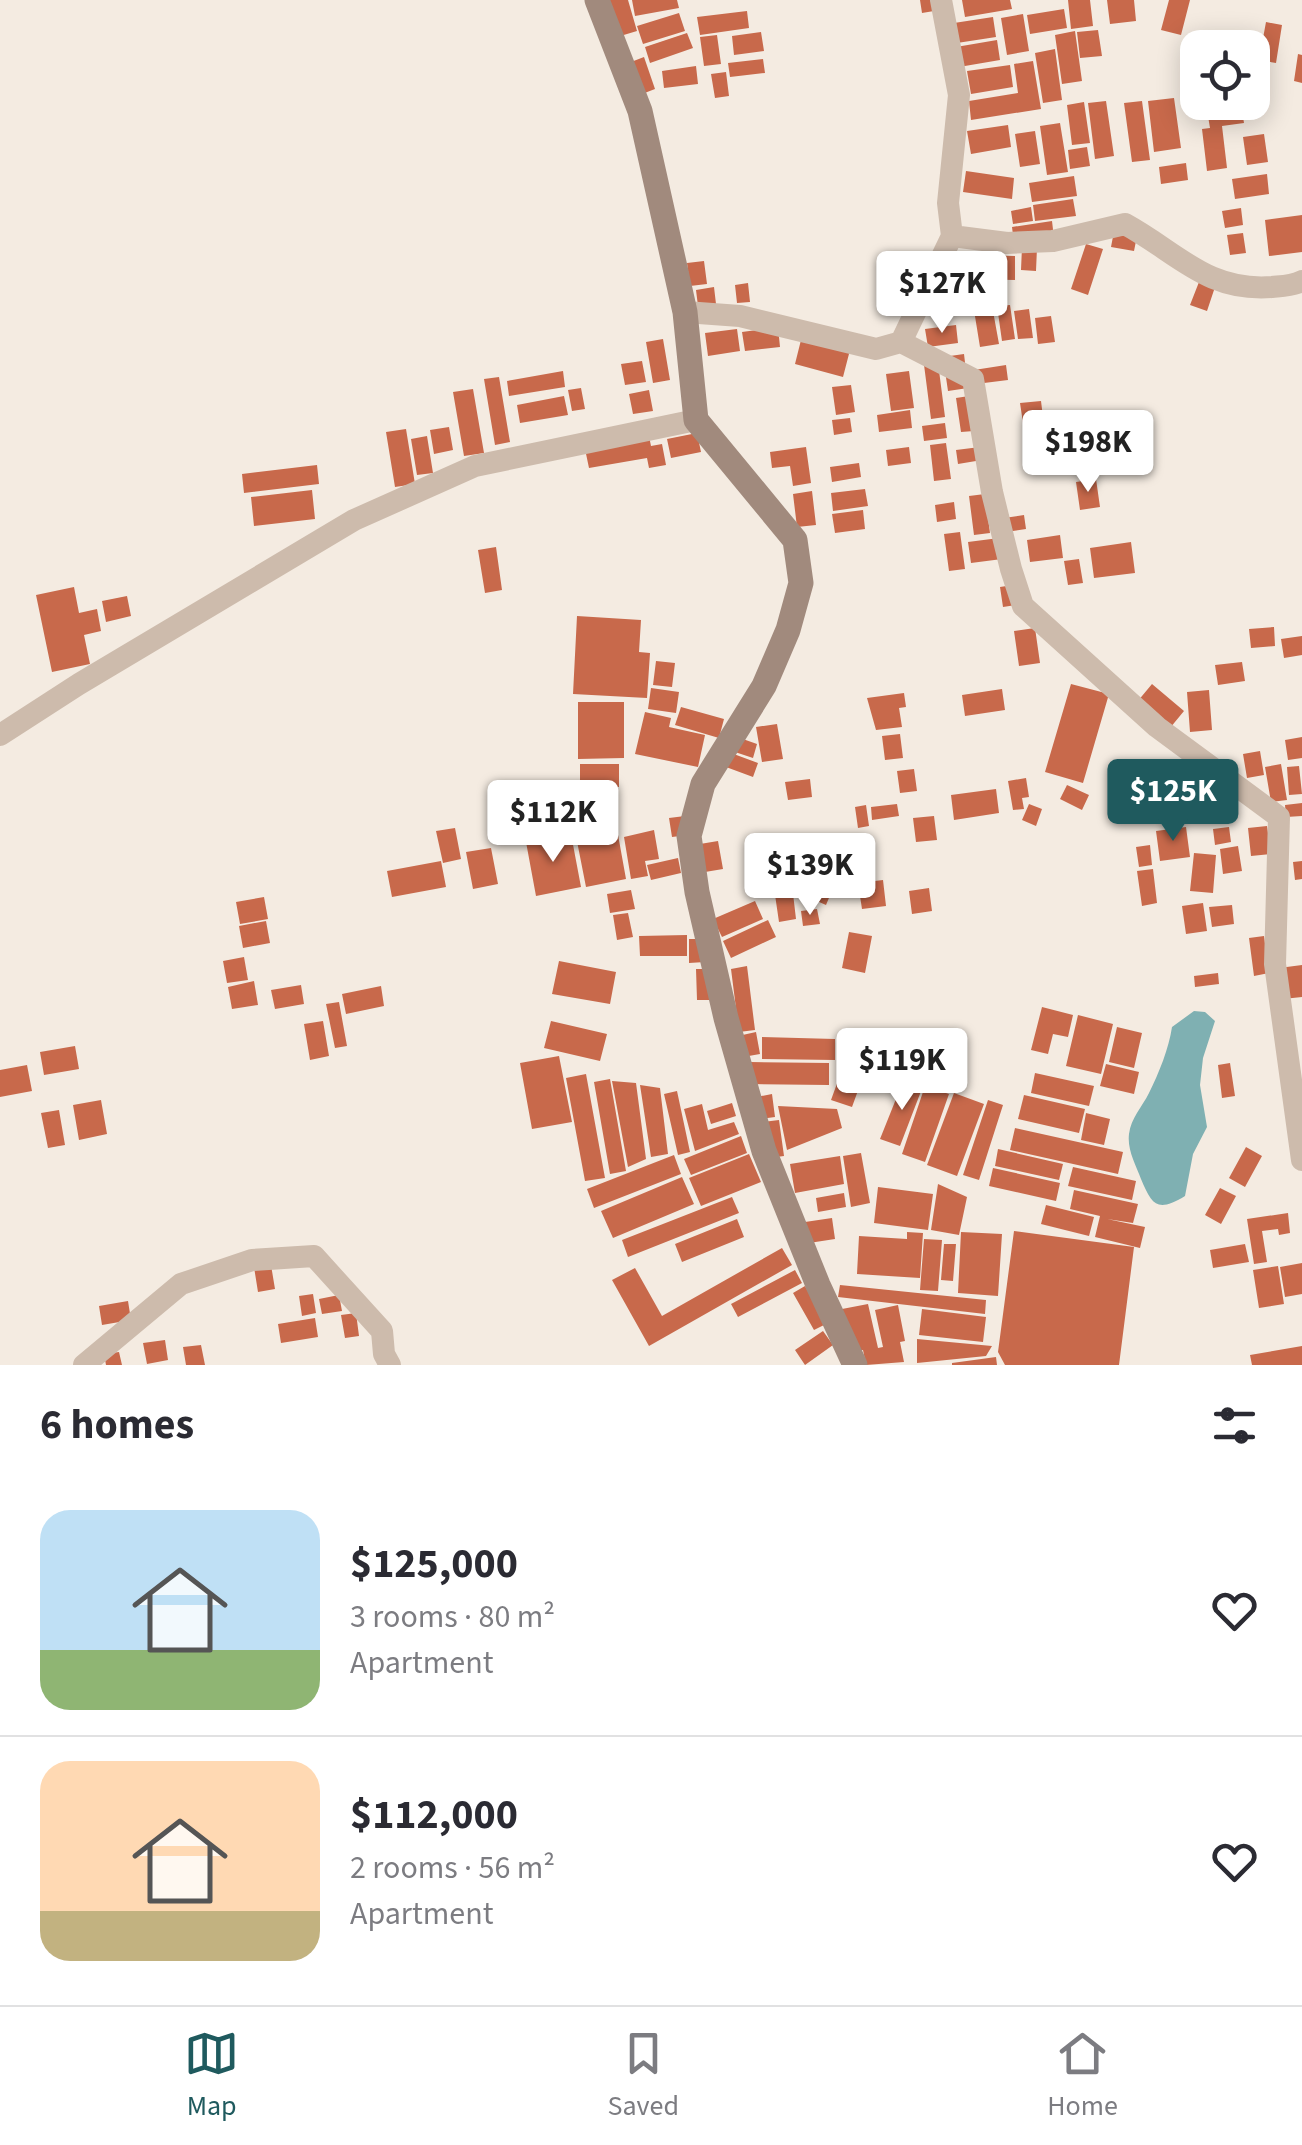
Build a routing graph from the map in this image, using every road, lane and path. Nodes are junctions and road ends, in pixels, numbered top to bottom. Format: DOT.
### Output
graph roads {
  1 [pos="597,0"];
  2 [pos="941,0"];
  3 [pos="952,236"];
  4 [pos="1302,281"];
  5 [pos="686,312"];
  6 [pos="901,342"];
  7 [pos="696,420"];
  8 [pos="0,735"];
  9 [pos="1302,1160"];
  10 [pos="84,1365"];
  11 [pos="390,1365"];
  12 [pos="855,1365"];
  1 -- 5 [label="street"];
  2 -- 3 [label="street"];
  3 -- 4 [label="street"];
  3 -- 6 [label="street"];
  5 -- 6 [label="street"];
  5 -- 7 [label="street"];
  6 -- 9 [label="street"];
  7 -- 8 [label="street"];
  7 -- 12 [label="street"];
  10 -- 11 [label="street"];
}
